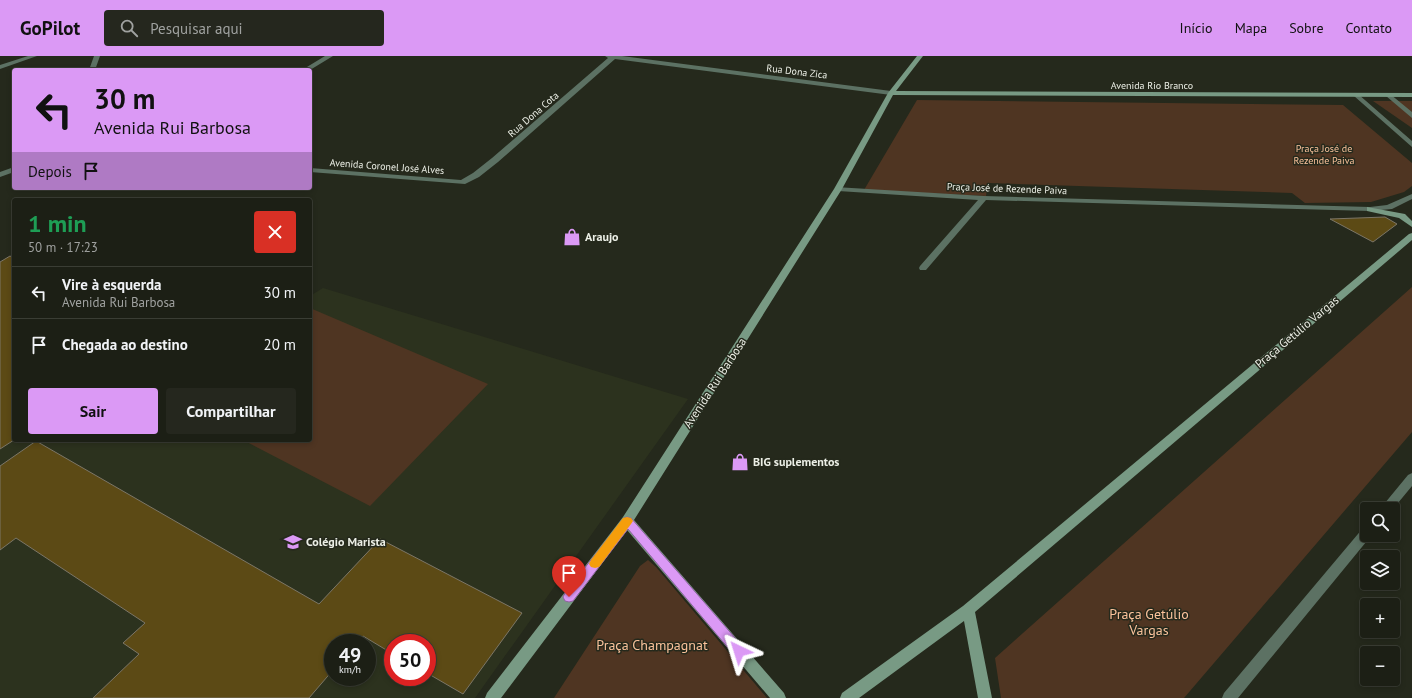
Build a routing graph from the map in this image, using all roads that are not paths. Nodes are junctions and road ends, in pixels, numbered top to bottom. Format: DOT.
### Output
graph roads {
  1 [pos="34,56"];
  2 [pos="97,56"];
  3 [pos="330,56"];
  4 [pos="605,56"];
  5 [pos="920,56"];
  6 [pos="614,57"];
  7 [pos="0,67"];
  8 [pos="93,68"];
  9 [pos="309,68"];
  10 [pos="892,93"];
  11 [pos="1356,95"];
  12 [pos="1388,95"];
  13 [pos="1412,95"];
  14 [pos="1412,116"];
  15 [pos="1412,145"];
  16 [pos="12,170"];
  17 [pos="312,170"];
  18 [pos="0,175"];
  19 [pos="462,182"];
  20 [pos="838,189"];
  21 [pos="1412,196"];
  22 [pos="984,198"];
  23 [pos="1370,208"];
  24 [pos="1412,225"];
  25 [pos="1412,236"];
  26 [pos="923,268"];
  27 [pos="1412,478"];
  28 [pos="1392,502"];
  29 [pos="627,521"];
  30 [pos="1360,540"];
  31 [pos="968,610"];
  32 [pos="492,698"];
  33 [pos="779,698"];
  34 [pos="847,698"];
  35 [pos="985,698"];
  36 [pos="1229,698"];
  1 -- 7 [label="street"];
  2 -- 8 [label="street"];
  3 -- 9 [label="street"];
  4 -- 6 [label="street, Rua Dona Zica"];
  5 -- 10 [label="main road, Avenida Rui Barbosa"];
  6 -- 10 [label="street, Rua Dona Zica"];
  6 -- 19 [label="street, Rua Dona Cota"];
  10 -- 11 [label="main road, Avenida Rio Branco"];
  10 -- 20 [label="main road, Avenida Rui Barbosa"];
  11 -- 12 [label="main road, Avenida Rio Branco"];
  11 -- 15 [label="street"];
  12 -- 13 [label="main road, Avenida Rio Branco"];
  12 -- 14 [label="street"];
  16 -- 18 [label="street"];
  17 -- 19 [label="street, Avenida Coronel José Alves"];
  20 -- 22 [label="street, Praça José de Rezende Paiva"];
  20 -- 29 [label="main road, Avenida Rui Barbosa"];
  21 -- 23 [label="street, Praça José de Rezende Paiva"];
  22 -- 23 [label="street, Praça José de Rezende Paiva"];
  22 -- 26 [label="street"];
  23 -- 24 [label="main road"];
  25 -- 31 [label="main road, Praça Getúlio Vargas"];
  27 -- 28 [label="street"];
  29 -- 32 [label="main road, Avenida Rui Barbosa"];
  29 -- 33 [label="main road"];
  30 -- 36 [label="street"];
  31 -- 34 [label="main road, Praça Getúlio Vargas"];
  31 -- 35 [label="main road"];
}
